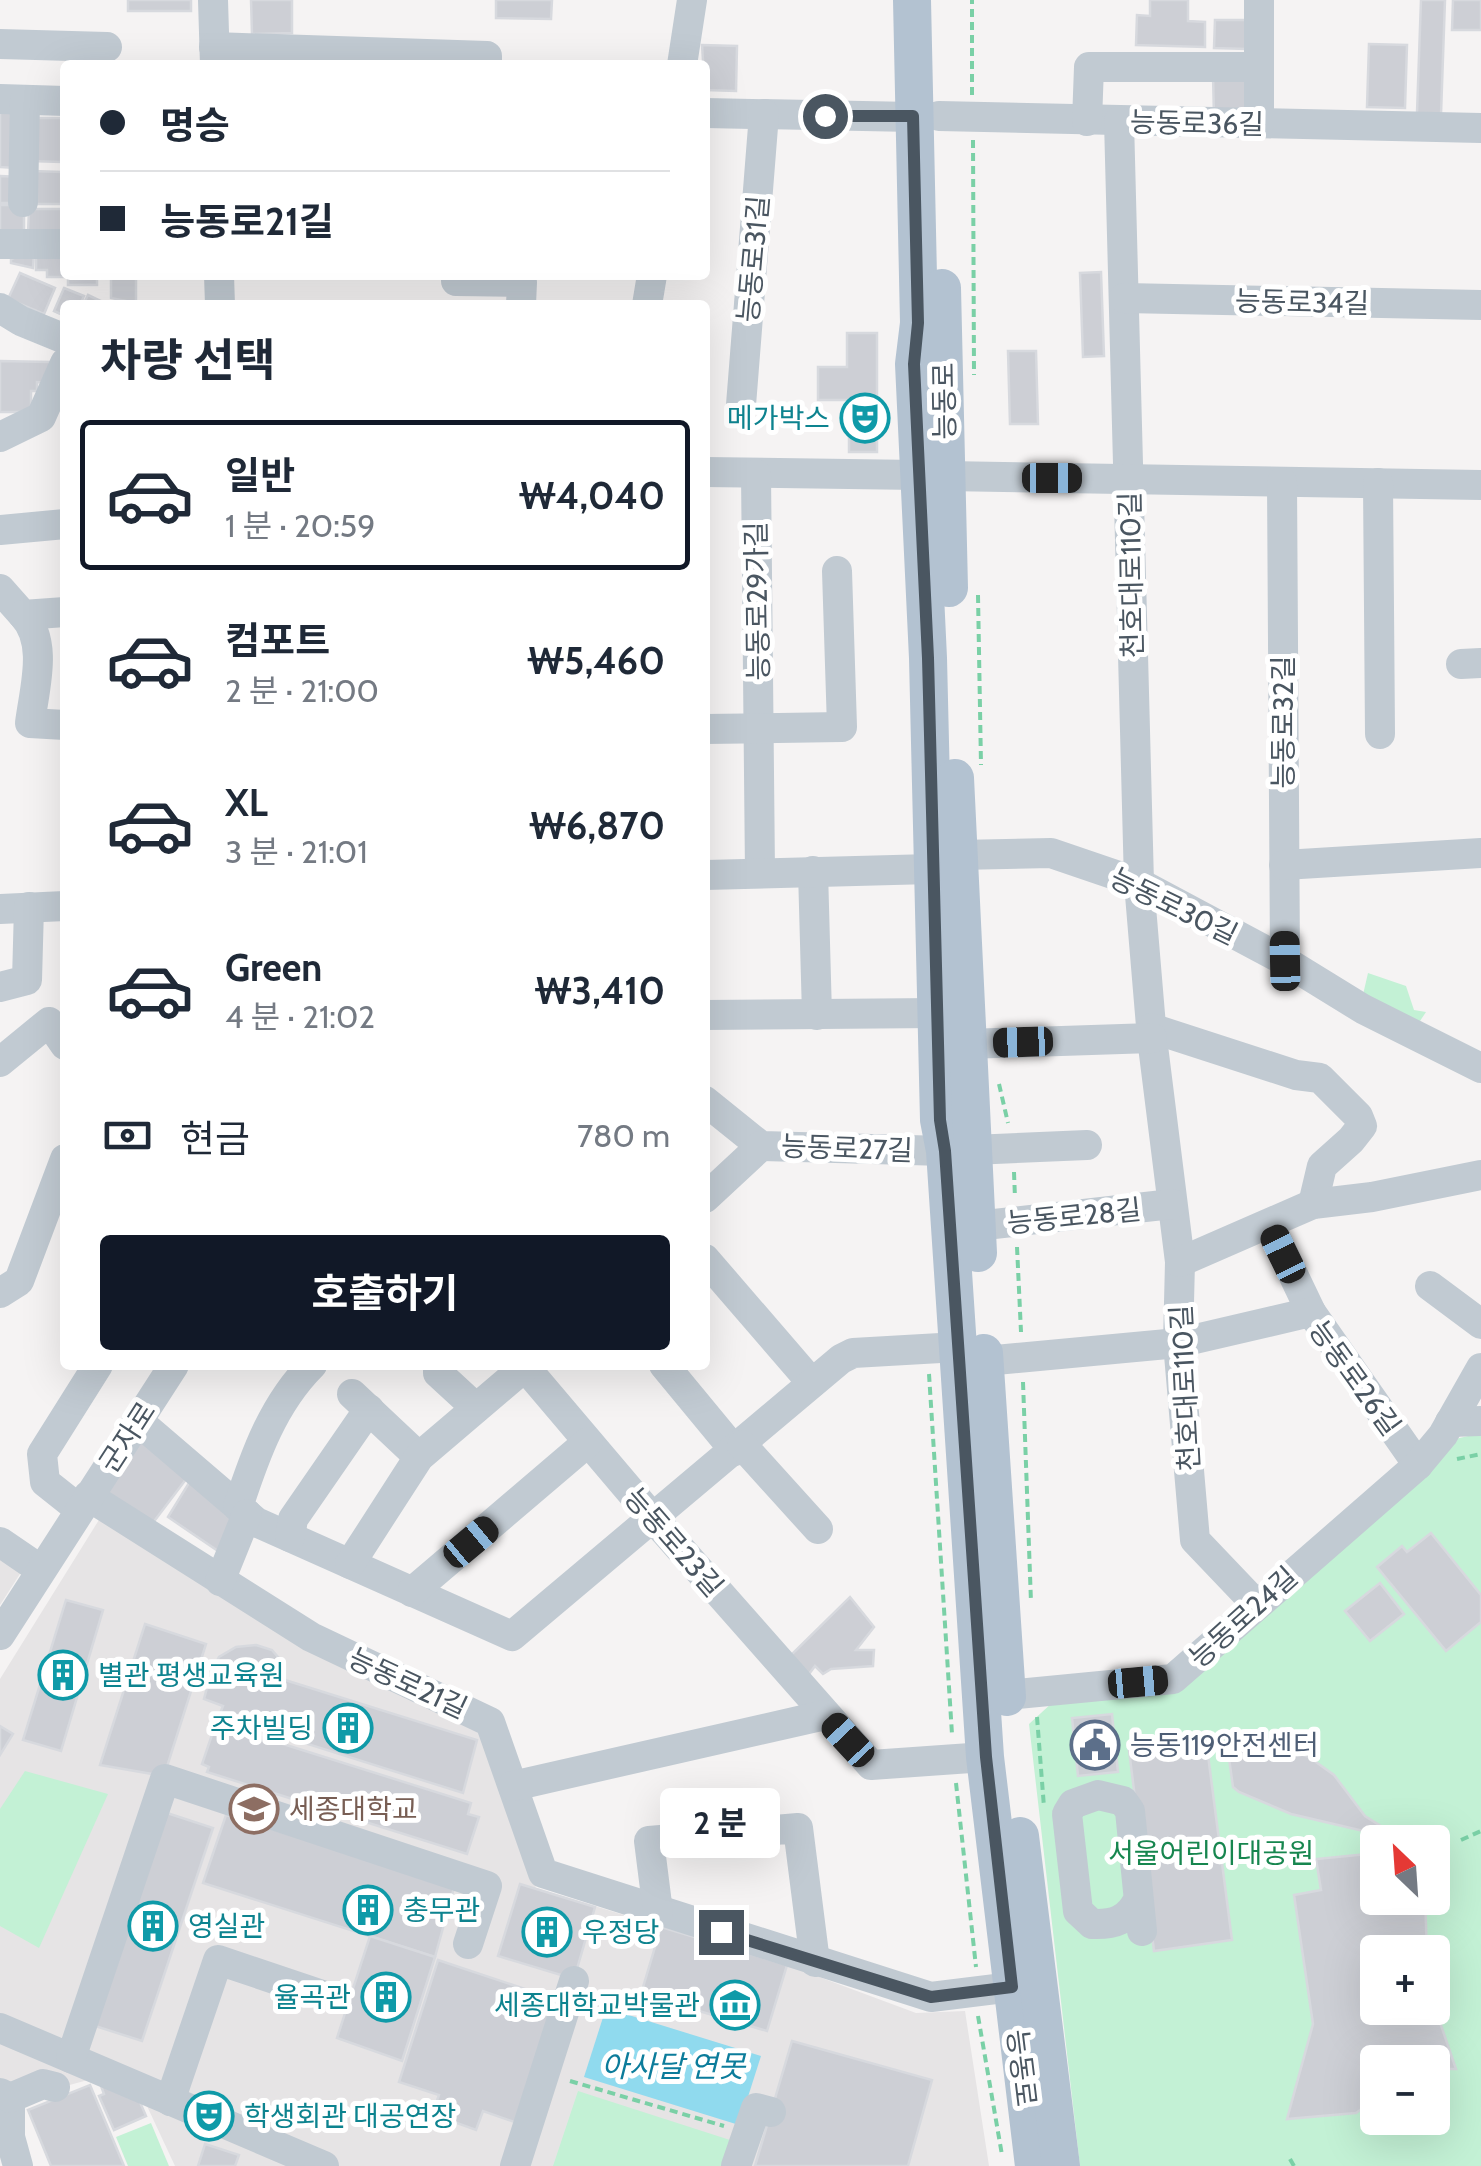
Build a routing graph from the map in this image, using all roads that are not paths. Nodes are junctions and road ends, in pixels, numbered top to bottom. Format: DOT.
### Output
graph roads {
  1 [pos="213,0"];
  2 [pos="692,0"];
  3 [pos="912,0"];
  4 [pos="935,0"];
  5 [pos="1259,0"];
  6 [pos="0,44"];
  7 [pos="107,47"];
  8 [pos="214,56"];
  9 [pos="486,60"];
  10 [pos="683,60"];
  11 [pos="1259,67"];
  12 [pos="13,99"];
  13 [pos="60,100"];
  14 [pos="710,113"];
  15 [pos="764,114"];
  16 [pos="942,117"];
  17 [pos="1086,121"];
  18 [pos="1119,122"];
  19 [pos="1259,124"];
  20 [pos="1481,128"];
  21 [pos="23,202"];
  22 [pos="0,244"];
  23 [pos="60,244"];
  24 [pos="455,287"];
  25 [pos="1124,298"];
  26 [pos="520,300"];
  27 [pos="1481,305"];
  28 [pos="2,314"];
  29 [pos="60,337"];
  30 [pos="60,374"];
  31 [pos="741,405"];
  32 [pos="0,438"];
  33 [pos="710,472"];
  34 [pos="756,474"];
  35 [pos="932,476"];
  36 [pos="1128,479"];
  37 [pos="1282,482"];
  38 [pos="1378,484"];
  39 [pos="1481,486"];
  40 [pos="60,524"];
  41 [pos="0,530"];
  42 [pos="836,571"];
  43 [pos="0,589"];
  44 [pos="60,612"];
  45 [pos="24,614"];
  46 [pos="60,725"];
  47 [pos="758,728"];
  48 [pos="710,730"];
  49 [pos="1380,734"];
  50 [pos="1481,853"];
  51 [pos="944,862"];
  52 [pos="1284,865"];
  53 [pos="814,872"];
  54 [pos="760,873"];
  55 [pos="710,875"];
  56 [pos="1139,884"];
  57 [pos="60,906"];
  58 [pos="14,908"];
  59 [pos="1285,961"];
  60 [pos="0,987"];
  61 [pos="936,1013"];
  62 [pos="710,1015"];
  63 [pos="817,1015"];
  64 [pos="1152,1033"];
  65 [pos="60,1038"];
  66 [pos="979,1044"];
  67 [pos="0,1062"];
  68 [pos="1481,1068"];
  69 [pos="710,1105"];
  70 [pos="1087,1145"];
  71 [pos="761,1146"];
  72 [pos="958,1151"];
  73 [pos="60,1172"];
  74 [pos="1481,1175"];
  75 [pos="710,1193"];
  76 [pos="1172,1204"];
  77 [pos="1313,1204"];
  78 [pos="1268,1224"];
  79 [pos="976,1226"];
  80 [pos="1180,1262"];
  81 [pos="710,1265"];
  82 [pos="1430,1286"];
  83 [pos="0,1293"];
  84 [pos="1312,1312"];
  85 [pos="1481,1324"];
  86 [pos="1178,1342"];
  87 [pos="988,1356"];
  88 [pos="1481,1368"];
  89 [pos="95,1370"];
  90 [pos="171,1370"];
  91 [pos="307,1370"];
  92 [pos="438,1370"];
  93 [pos="521,1370"];
  94 [pos="529,1370"];
  95 [pos="668,1370"];
  96 [pos="812,1383"];
  97 [pos="476,1408"];
  98 [pos="138,1421"];
  99 [pos="1481,1421"];
  100 [pos="1450,1422"];
  101 [pos="588,1442"];
  102 [pos="738,1448"];
  103 [pos="418,1456"];
  104 [pos="1418,1465"];
  105 [pos="84,1503"];
  106 [pos="243,1511"];
  107 [pos="653,1518"];
  108 [pos="818,1529"];
  109 [pos="290,1537"];
  110 [pos="0,1542"];
  111 [pos="350,1564"];
  112 [pos="41,1570"];
  113 [pos="220,1581"];
  114 [pos="412,1592"];
  115 [pos="1256,1604"];
  116 [pos="0,1634"];
  117 [pos="1008,1695"];
  118 [pos="825,1715"];
  119 [pos="986,1757"];
  120 [pos="513,1786"];
  121 [pos="658,1912"];
  122 [pos="468,1944"];
  123 [pos="815,1962"];
  124 [pos="574,1981"];
  125 [pos="1012,1987"];
  126 [pos="322,1995"];
  127 [pos="0,2028"];
  128 [pos="71,2058"];
  129 [pos="55,2087"];
  130 [pos="5,2096"];
  131 [pos="170,2101"];
  132 [pos="771,2112"];
  133 [pos="18,2166"];
  134 [pos="324,2166"];
  135 [pos="515,2166"];
  136 [pos="736,2166"];
  137 [pos="1034,2166"];
  138 [pos="1062,2166"];
  1 -- 8 [label="street"];
  2 -- 10 [label="street"];
  3 -- 16 [label="main road, 능동로"];
  4 -- 16 [label="main road"];
  5 -- 11 [label="street"];
  6 -- 7 [label="street"];
  8 -- 9 [label="street"];
  11 -- 17 [label="street"];
  11 -- 19 [label="street"];
  12 -- 13 [label="street"];
  12 -- 21 [label="street"];
  14 -- 15 [label="street, 능동로36길"];
  15 -- 16 [label="street, 능동로36길"];
  15 -- 31 [label="street, 능동로31길"];
  16 -- 17 [label="street, 능동로36길"];
  16 -- 35 [label="main road, 능동로"];
  17 -- 18 [label="street, 능동로36길"];
  18 -- 19 [label="street, 능동로36길"];
  18 -- 25 [label="street, 천호대로110길"];
  19 -- 20 [label="street, 능동로36길"];
  22 -- 23 [label="street"];
  24 -- 26 [label="street"];
  25 -- 27 [label="street, 능동로34길"];
  25 -- 36 [label="street, 천호대로110길"];
  28 -- 29 [label="street"];
  30 -- 32 [label="street"];
  33 -- 34 [label="street"];
  34 -- 35 [label="street"];
  34 -- 47 [label="street, 능동로29가길"];
  35 -- 36 [label="street"];
  35 -- 51 [label="main road, 능동로"];
  36 -- 37 [label="street"];
  36 -- 56 [label="street, 천호대로110길"];
  37 -- 38 [label="street"];
  37 -- 52 [label="street, 능동로32길"];
  38 -- 39 [label="street"];
  38 -- 49 [label="street"];
  40 -- 41 [label="street"];
  42 -- 47 [label="street"];
  43 -- 45 [label="street"];
  44 -- 45 [label="street"];
  45 -- 46 [label="street"];
  47 -- 48 [label="street"];
  47 -- 54 [label="street, 능동로29가길"];
  50 -- 52 [label="street"];
  51 -- 53 [label="street, 능동로30길"];
  51 -- 56 [label="street, 능동로30길"];
  51 -- 61 [label="main road, 능동로"];
  51 -- 66 [label="main road, 능동로"];
  52 -- 59 [label="street, 능동로32길"];
  53 -- 54 [label="street, 능동로30길"];
  53 -- 63 [label="street"];
  54 -- 55 [label="street, 능동로30길"];
  56 -- 59 [label="street, 능동로30길"];
  56 -- 64 [label="street, 천호대로110길"];
  57 -- 58 [label="street"];
  58 -- 60 [label="street"];
  59 -- 68 [label="street, 능동로30길"];
  61 -- 63 [label="street"];
  61 -- 72 [label="main road, 능동로"];
  62 -- 63 [label="street"];
  64 -- 66 [label="street"];
  64 -- 76 [label="street, 천호대로110길"];
  64 -- 77 [label="street"];
  65 -- 67 [label="street"];
  66 -- 72 [label="main road, 능동로"];
  69 -- 71 [label="street, 능동로27길"];
  70 -- 72 [label="street"];
  71 -- 72 [label="street, 능동로27길"];
  71 -- 75 [label="street"];
  72 -- 79 [label="main road, 능동로"];
  72 -- 87 [label="main road, 능동로"];
  73 -- 83 [label="street"];
  74 -- 77 [label="street"];
  76 -- 79 [label="street, 능동로28길"];
  76 -- 80 [label="street, 천호대로110길"];
  77 -- 78 [label="street"];
  78 -- 80 [label="street"];
  78 -- 84 [label="street"];
  79 -- 87 [label="main road, 능동로"];
  80 -- 86 [label="street, 천호대로110길"];
  81 -- 96 [label="street"];
  82 -- 85 [label="street"];
  84 -- 86 [label="street, 능동로26길"];
  84 -- 104 [label="street, 능동로26길"];
  86 -- 87 [label="street, 능동로26길"];
  86 -- 115 [label="street, 천호대로110길"];
  87 -- 96 [label="street, 능동로26길"];
  87 -- 117 [label="main road, 능동로"];
  88 -- 100 [label="street, 능동로24길"];
  89 -- 105 [label="street"];
  90 -- 98 [label="street, 군자로"];
  91 -- 106 [label="street"];
  92 -- 97 [label="street"];
  93 -- 97 [label="street"];
  94 -- 101 [label="street, 능동로23길"];
  95 -- 102 [label="street"];
  96 -- 102 [label="street, 능동로26길"];
  97 -- 103 [label="street"];
  98 -- 105 [label="street, 군자로"];
  98 -- 106 [label="street"];
  99 -- 100 [label="street"];
  100 -- 104 [label="street, 능동로24길"];
  101 -- 107 [label="street, 능동로23길"];
  101 -- 114 [label="street"];
  102 -- 107 [label="street, 능동로26길"];
  102 -- 108 [label="street"];
  103 -- 109 [label="street"];
  103 -- 111 [label="street"];
  104 -- 115 [label="street, 능동로24길"];
  105 -- 112 [label="street, 군자로"];
  105 -- 113 [label="street, 능동로21길"];
  106 -- 109 [label="street"];
  106 -- 113 [label="street"];
  107 -- 114 [label="street, 능동로26길"];
  107 -- 118 [label="street, 능동로23길"];
  109 -- 111 [label="street"];
  110 -- 112 [label="street"];
  111 -- 114 [label="street"];
  112 -- 116 [label="street, 군자로"];
  113 -- 120 [label="street, 능동로21길"];
  115 -- 117 [label="street, 능동로24길"];
  117 -- 119 [label="main road, 능동로"];
  117 -- 138 [label="main road, 능동로"];
  118 -- 119 [label="street, 능동로23길"];
  118 -- 120 [label="street"];
  119 -- 125 [label="main road, 능동로"];
  120 -- 121 [label="street, 능동로21길"];
  121 -- 123 [label="street, 능동로21길"];
  121 -- 123 [label="street"];
  122 -- 128 [label="street"];
  123 -- 125 [label="street, 능동로21길"];
  124 -- 135 [label="street"];
  125 -- 137 [label="main road, 능동로"];
  126 -- 131 [label="street"];
  127 -- 128 [label="street"];
  128 -- 131 [label="street"];
  129 -- 130 [label="street"];
  130 -- 133 [label="street"];
  131 -- 134 [label="street"];
  132 -- 136 [label="street"];
}
